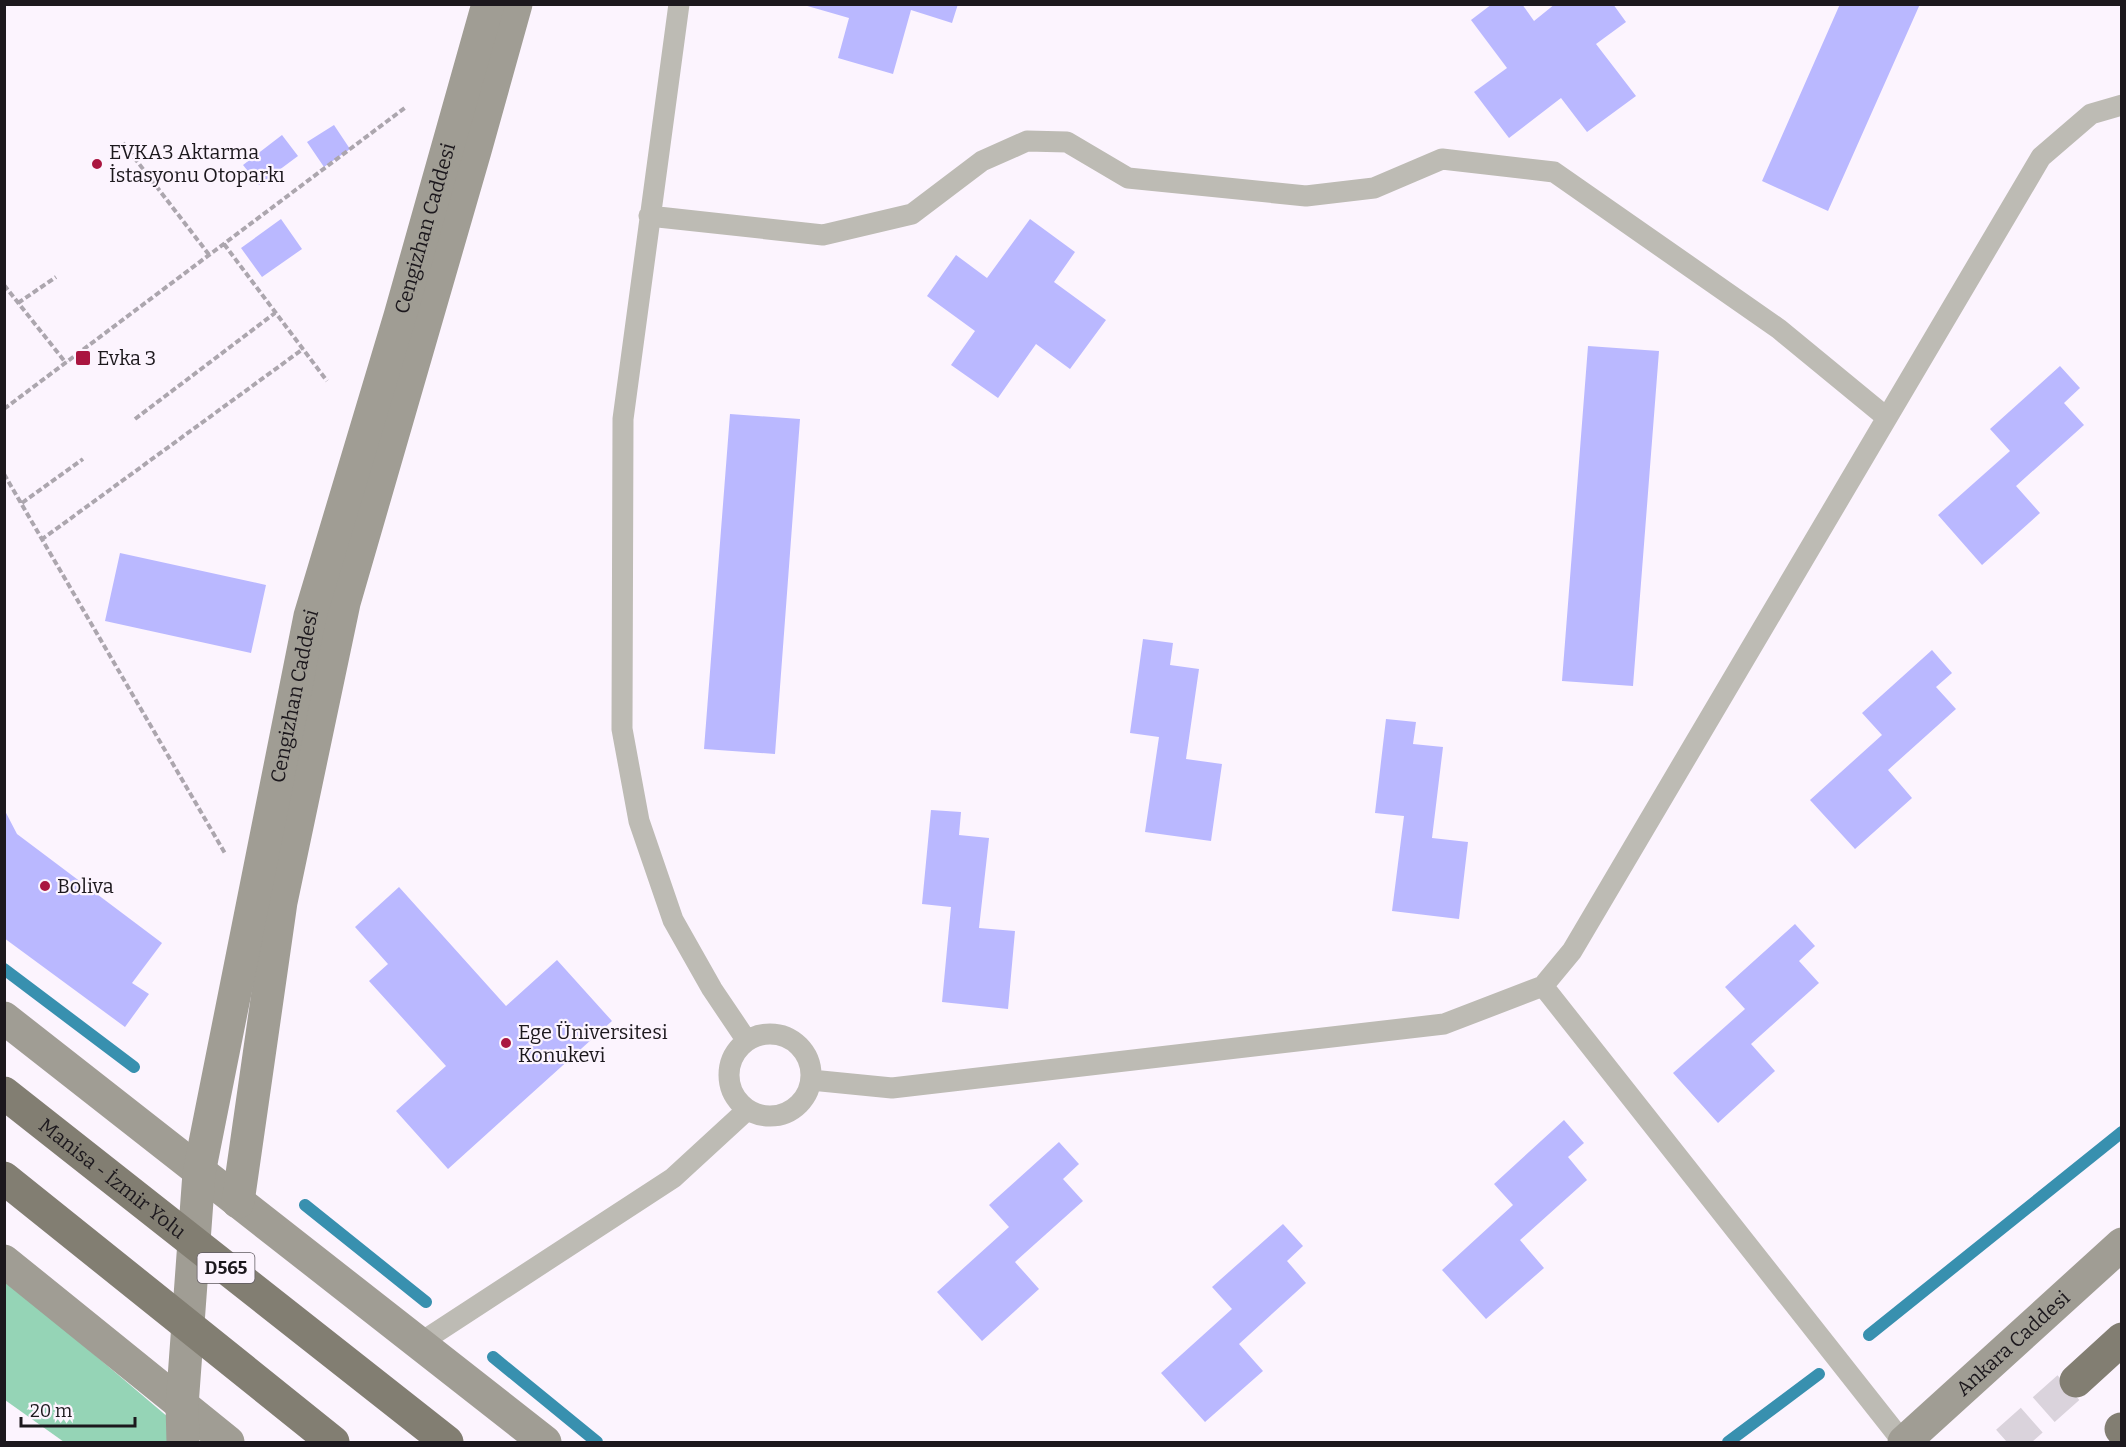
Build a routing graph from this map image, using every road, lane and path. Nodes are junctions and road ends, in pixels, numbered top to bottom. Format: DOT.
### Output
graph roads {
  1 [pos="488,4"];
  2 [pos="516,4"];
  3 [pos="679,4"];
  4 [pos="2121,105"];
  5 [pos="406,107"];
  6 [pos="123,143"];
  7 [pos="649,216"];
  8 [pos="224,244"];
  9 [pos="210,256"];
  10 [pos="56,277"];
  11 [pos="4,285"];
  12 [pos="18,303"];
  13 [pos="275,313"];
  14 [pos="303,349"];
  15 [pos="66,363"];
  16 [pos="327,381"];
  17 [pos="4,409"];
  18 [pos="1886,417"];
  19 [pos="135,419"];
  20 [pos="83,459"];
  21 [pos="4,474"];
  22 [pos="22,504"];
  23 [pos="41,540"];
  24 [pos="253,902"];
  25 [pos="1543,986"];
  26 [pos="4,1018"];
  27 [pos="747,1041"];
  28 [pos="811,1080"];
  29 [pos="4,1093"];
  30 [pos="747,1110"];
  31 [pos="200,1173"];
  32 [pos="4,1178"];
  33 [pos="237,1202"];
  34 [pos="2121,1244"];
  35 [pos="4,1261"];
  36 [pos="2121,1339"];
  37 [pos="420,1343"];
  38 [pos="2076,1381"];
  39 [pos="182,1406"];
  40 [pos="183,1443"];
  41 [pos="228,1443"];
  42 [pos="333,1443"];
  43 [pos="447,1443"];
  44 [pos="545,1443"];
  45 [pos="1903,1443"];
  1 -- 24 [label="main road, Cengizhan Caddesi"];
  2 -- 33 [label="main road, Cengizhan Caddesi"];
  3 -- 7 [label="lane"];
  4 -- 18 [label="lane"];
  5 -- 8 [label="path"];
  6 -- 9 [label="path"];
  7 -- 18 [label="lane"];
  7 -- 27 [label="lane"];
  8 -- 9 [label="path"];
  8 -- 13 [label="path"];
  9 -- 15 [label="path"];
  10 -- 12 [label="path"];
  11 -- 12 [label="path"];
  12 -- 15 [label="path"];
  13 -- 14 [label="path"];
  13 -- 19 [label="path"];
  14 -- 16 [label="path"];
  14 -- 23 [label="path"];
  15 -- 17 [label="path"];
  18 -- 25 [label="lane"];
  20 -- 22 [label="path"];
  21 -- 22 [label="path"];
  22 -- 23 [label="path"];
  23 -- 24 [label="path"];
  24 -- 31 [label="main road, Cengizhan Caddesi"];
  25 -- 28 [label="lane"];
  25 -- 45 [label="lane"];
  26 -- 31 [label="main road"];
  27 -- 28 [label="lane"];
  27 -- 30 [label="lane"];
  28 -- 30 [label="lane"];
  29 -- 43 [label="highway, Manisa - İzmir Yolu / D565, bridge"];
  30 -- 37 [label="lane"];
  31 -- 33 [label="main road"];
  31 -- 39 [label="main road, Cengizhan Caddesi"];
  32 -- 42 [label="highway, bridge"];
  33 -- 37 [label="main road"];
  34 -- 45 [label="main road, Ankara Caddesi"];
  35 -- 39 [label="main road"];
  36 -- 38 [label="highway"];
  37 -- 44 [label="main road"];
  39 -- 40 [label="main road, Cengizhan Caddesi"];
  39 -- 41 [label="main road"];
}
